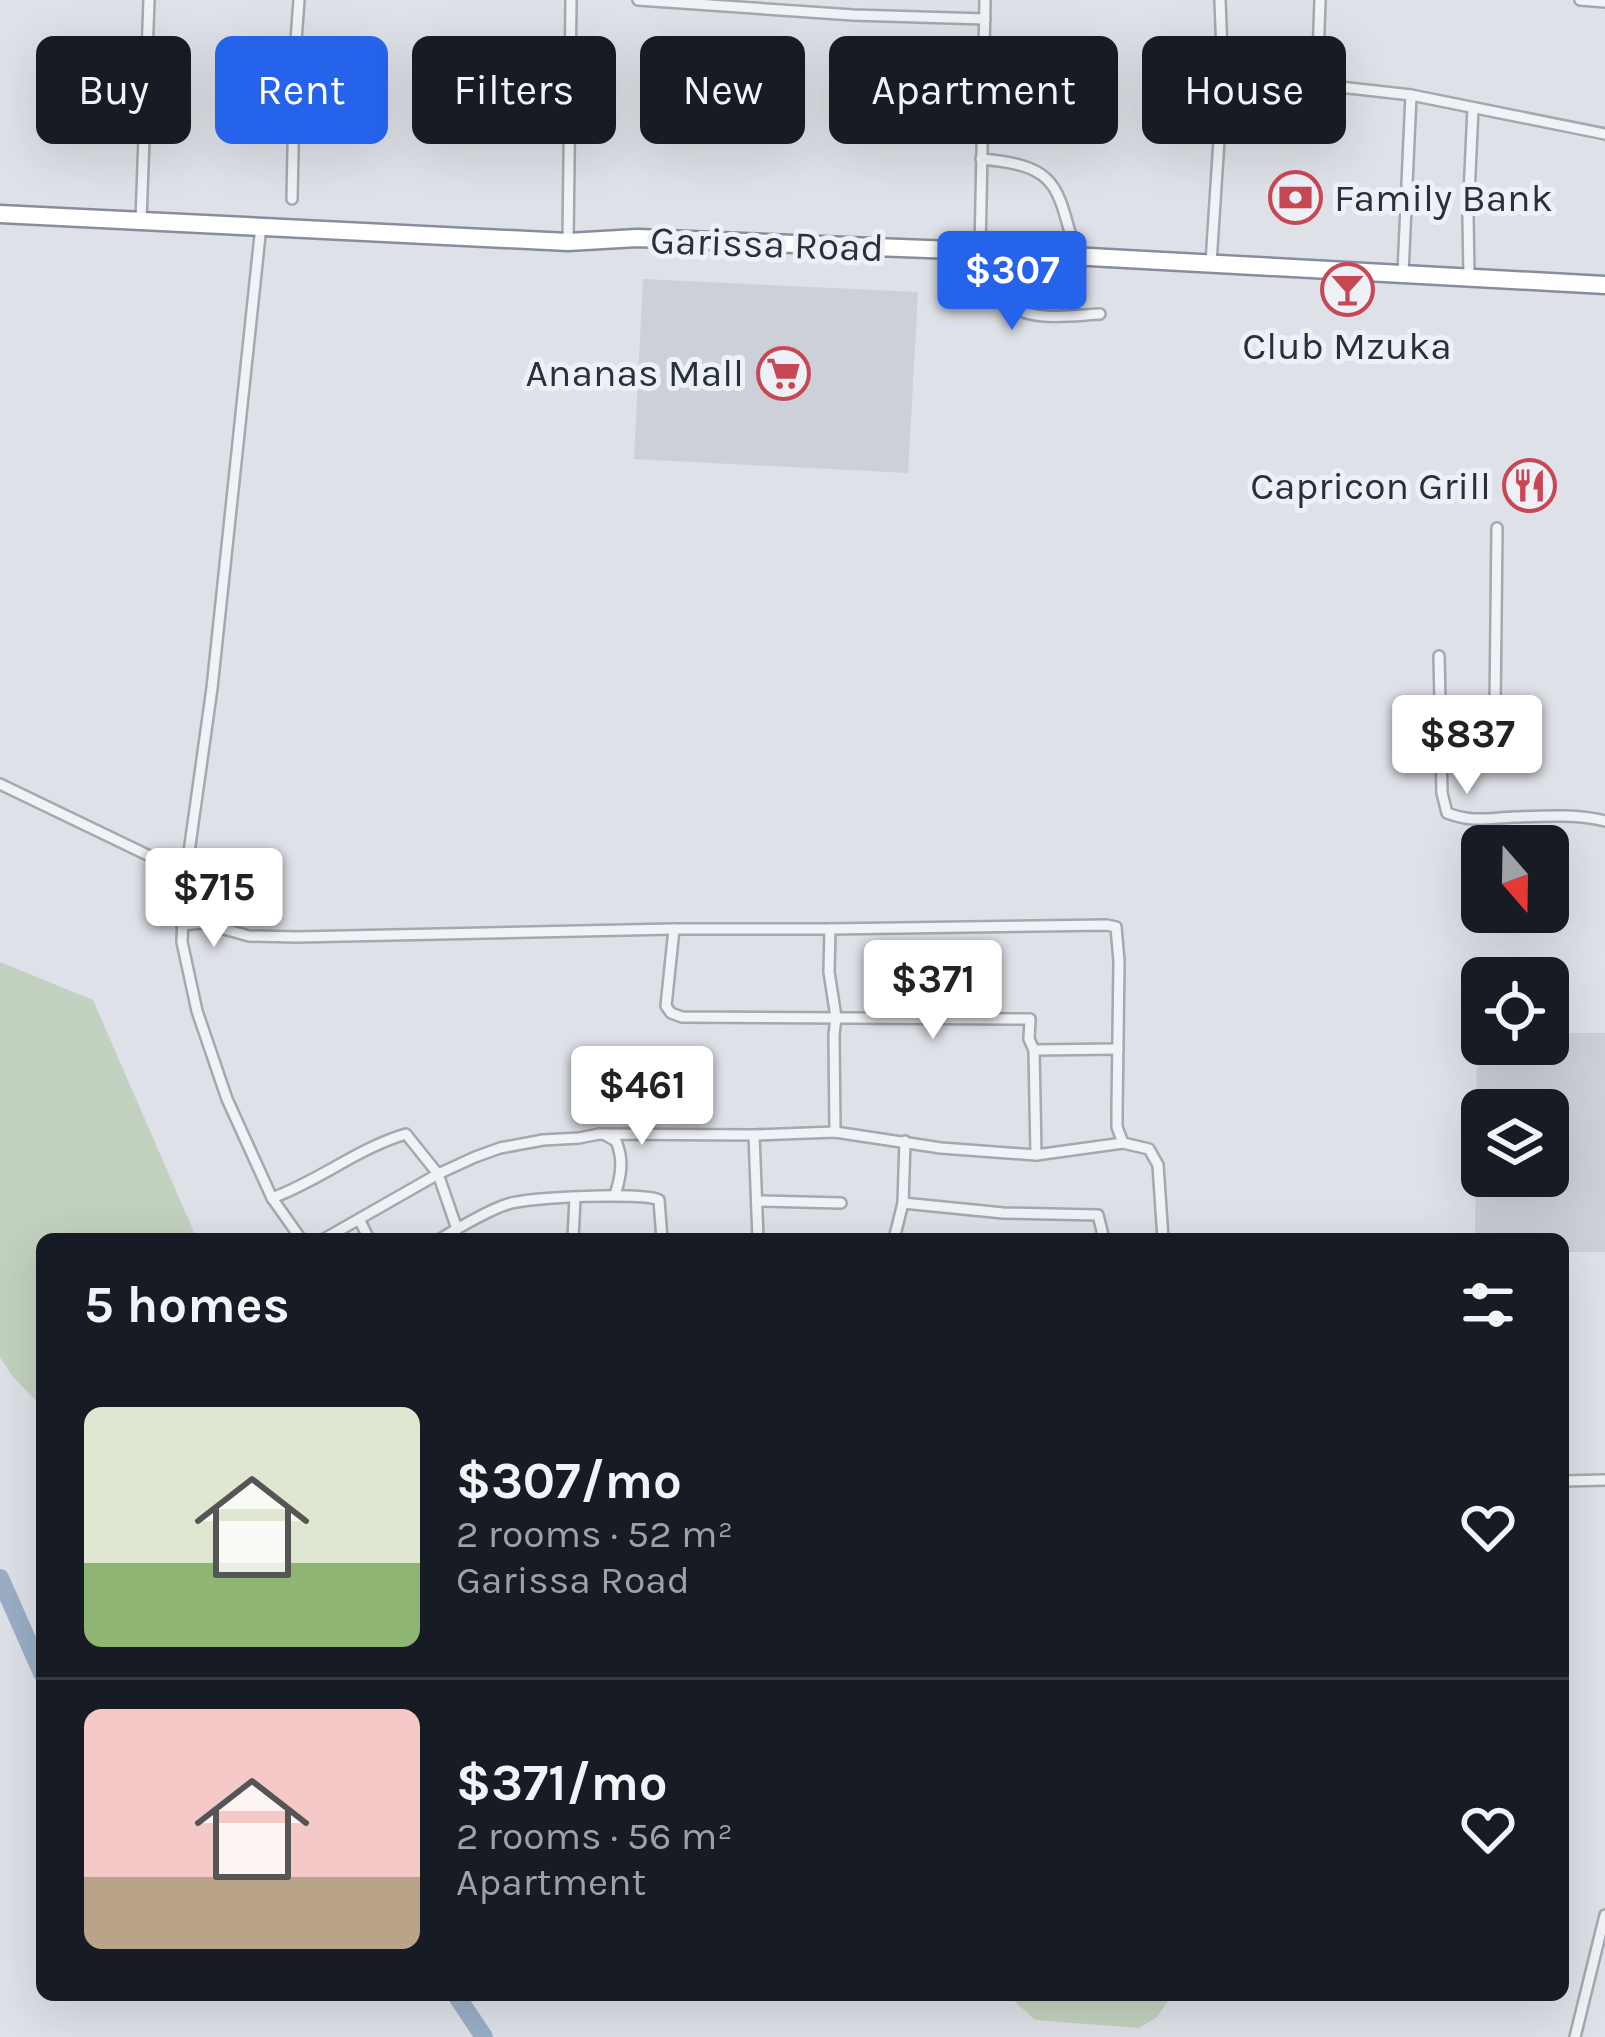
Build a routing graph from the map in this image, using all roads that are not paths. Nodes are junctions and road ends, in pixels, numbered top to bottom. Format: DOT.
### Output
graph roads {
  1 [pos="149,0"];
  2 [pos="299,0"];
  3 [pos="571,0"];
  4 [pos="638,0"];
  5 [pos="985,0"];
  6 [pos="1220,0"];
  7 [pos="1320,0"];
  8 [pos="1580,0"];
  9 [pos="1605,2"];
  10 [pos="985,19"];
  11 [pos="1221,36"];
  12 [pos="1319,36"];
  13 [pos="1346,87"];
  14 [pos="1411,95"];
  15 [pos="1473,108"];
  16 [pos="1605,134"];
  17 [pos="1218,144"];
  18 [pos="981,159"];
  19 [pos="292,199"];
  20 [pos="0,214"];
  21 [pos="141,220"];
  22 [pos="261,226"];
  23 [pos="568,242"];
  24 [pos="989,252"];
  25 [pos="1077,256"];
  26 [pos="1211,263"];
  27 [pos="1403,273"];
  28 [pos="1469,276"];
  29 [pos="1605,285"];
  30 [pos="1100,314"];
  31 [pos="1497,528"];
  32 [pos="1438,656"];
  33 [pos="1495,708"];
  34 [pos="0,784"];
  35 [pos="1605,821"];
  36 [pos="187,874"];
  37 [pos="182,925"];
  38 [pos="674,929"];
  39 [pos="830,929"];
  40 [pos="836,1017"];
  41 [pos="1118,1049"];
  42 [pos="1034,1050"];
  43 [pos="835,1132"];
  44 [pos="599,1134"];
  45 [pos="754,1136"];
  46 [pos="905,1142"];
  47 [pos="1123,1143"];
  48 [pos="1036,1155"];
  49 [pos="437,1174"];
  50 [pos="615,1195"];
  51 [pos="272,1198"];
  52 [pos="575,1198"];
  53 [pos="758,1201"];
  54 [pos="841,1203"];
  55 [pos="903,1203"];
  56 [pos="359,1221"];
  57 [pos="457,1228"];
  58 [pos="297,1233"];
  59 [pos="336,1233"];
  60 [pos="366,1233"];
  61 [pos="449,1233"];
  62 [pos="573,1233"];
  63 [pos="662,1233"];
  64 [pos="758,1233"];
  65 [pos="896,1233"];
  66 [pos="1102,1233"];
  67 [pos="1162,1233"];
  68 [pos="1605,1480"];
  69 [pos="1569,1481"];
  70 [pos="1605,1915"];
  71 [pos="1575,2037"];
  1 -- 21 [label="street"];
  2 -- 19 [label="street"];
  3 -- 23 [label="street"];
  4 -- 10 [label="street"];
  5 -- 10 [label="street"];
  6 -- 11 [label="street"];
  7 -- 12 [label="street"];
  8 -- 9 [label="street"];
  10 -- 18 [label="street"];
  13 -- 14 [label="street"];
  14 -- 15 [label="street"];
  14 -- 27 [label="street"];
  15 -- 16 [label="street"];
  15 -- 28 [label="street"];
  17 -- 26 [label="street"];
  18 -- 24 [label="street"];
  18 -- 25 [label="street"];
  20 -- 21 [label="highway, Garissa Road"];
  21 -- 22 [label="highway, Garissa Road"];
  22 -- 23 [label="highway, Garissa Road"];
  22 -- 36 [label="street"];
  23 -- 24 [label="highway, Garissa Road"];
  24 -- 25 [label="highway, Garissa Road"];
  24 -- 30 [label="street"];
  25 -- 26 [label="highway, Garissa Road"];
  26 -- 27 [label="highway, Garissa Road"];
  27 -- 28 [label="highway, Garissa Road"];
  28 -- 29 [label="highway, Garissa Road"];
  31 -- 33 [label="street"];
  32 -- 35 [label="street"];
  34 -- 36 [label="street"];
  36 -- 37 [label="street"];
  37 -- 38 [label="street"];
  37 -- 51 [label="street"];
  38 -- 39 [label="street"];
  38 -- 40 [label="street"];
  39 -- 40 [label="street"];
  39 -- 41 [label="street"];
  40 -- 42 [label="street"];
  40 -- 43 [label="street"];
  41 -- 42 [label="street"];
  41 -- 47 [label="street"];
  42 -- 48 [label="street"];
  43 -- 45 [label="street"];
  43 -- 46 [label="street"];
  44 -- 45 [label="street"];
  44 -- 49 [label="street"];
  44 -- 50 [label="street"];
  45 -- 53 [label="street"];
  46 -- 48 [label="street"];
  46 -- 55 [label="street"];
  47 -- 48 [label="street"];
  47 -- 67 [label="street"];
  49 -- 51 [label="street"];
  49 -- 56 [label="street"];
  49 -- 57 [label="street"];
  50 -- 52 [label="street"];
  50 -- 63 [label="street"];
  51 -- 58 [label="street"];
  52 -- 57 [label="street"];
  52 -- 62 [label="street"];
  53 -- 54 [label="street"];
  53 -- 64 [label="street"];
  55 -- 65 [label="street"];
  55 -- 66 [label="street"];
  56 -- 59 [label="street"];
  56 -- 60 [label="street"];
  57 -- 61 [label="street"];
  68 -- 69 [label="street"];
  70 -- 71 [label="street"];
}
